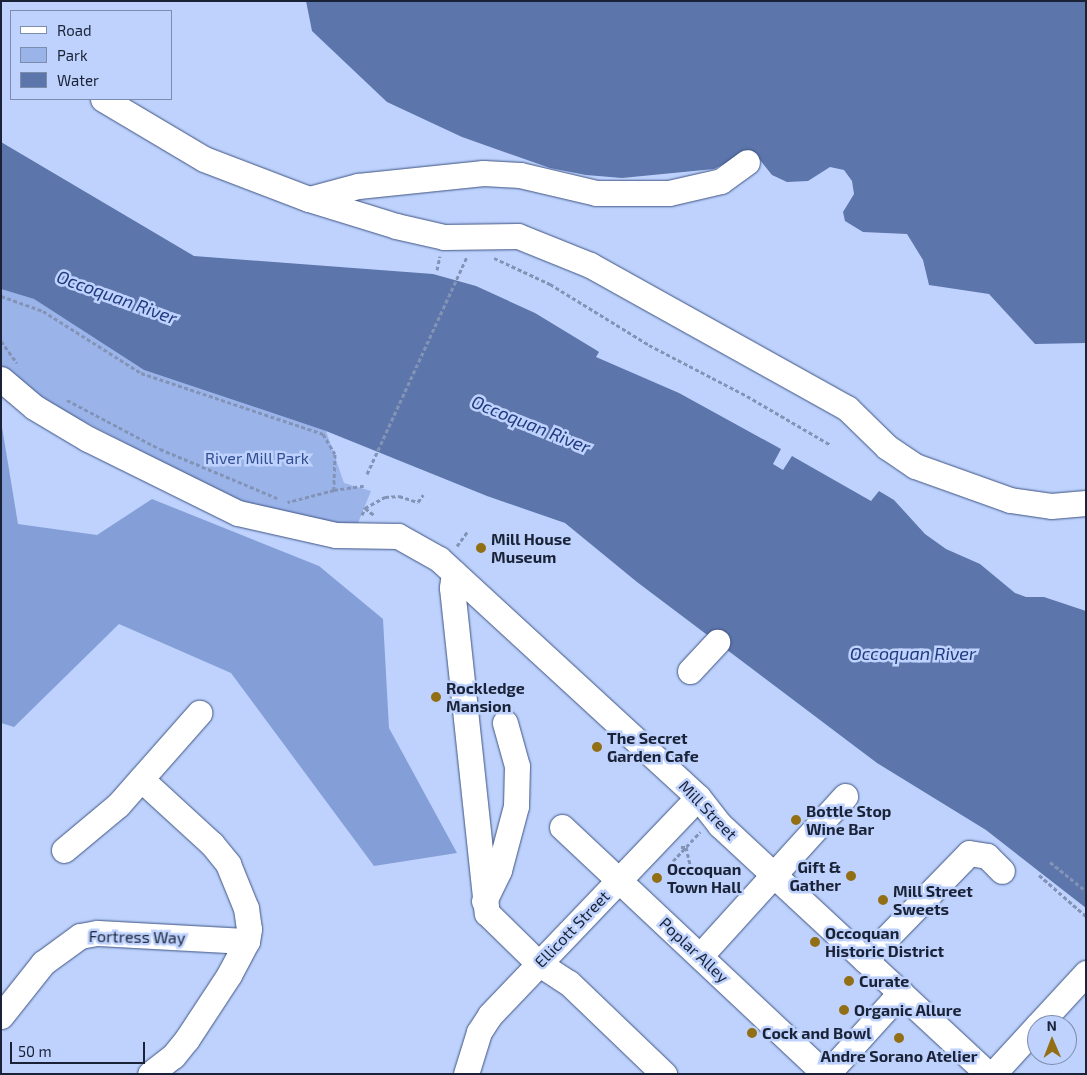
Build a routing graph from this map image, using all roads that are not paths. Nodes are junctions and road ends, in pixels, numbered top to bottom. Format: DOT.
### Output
graph roads {
  1 [pos="105,100"];
  2 [pos="747,162"];
  3 [pos="309,200"];
  4 [pos="11,373"];
  5 [pos="1086,503"];
  6 [pos="454,573"];
  7 [pos="717,642"];
  8 [pos="690,671"];
  9 [pos="199,713"];
  10 [pos="505,723"];
  11 [pos="141,779"];
  12 [pos="844,796"];
  13 [pos="698,797"];
  14 [pos="562,827"];
  15 [pos="64,850"];
  16 [pos="1002,870"];
  17 [pos="774,874"];
  18 [pos="619,880"];
  19 [pos="484,901"];
  20 [pos="246,942"];
  21 [pos="700,956"];
  22 [pos="865,960"];
  23 [pos="538,964"];
  24 [pos="1086,972"];
  25 [pos="901,992"];
  26 [pos="1046,1015"];
  27 [pos="1,1016"];
  28 [pos="1027,1036"];
  29 [pos="473,1069"];
  30 [pos="150,1074"];
  31 [pos="664,1074"];
  32 [pos="826,1074"];
  33 [pos="988,1074"];
  34 [pos="993,1074"];
  1 -- 3 [label="street"];
  2 -- 3 [label="street"];
  3 -- 5 [label="street"];
  4 -- 6 [label="street, Mill Street"];
  6 -- 13 [label="street, Mill Street"];
  6 -- 19 [label="street"];
  7 -- 8 [label="street"];
  9 -- 11 [label="street"];
  10 -- 19 [label="street"];
  11 -- 15 [label="street"];
  11 -- 20 [label="street"];
  12 -- 17 [label="street"];
  13 -- 17 [label="street, Mill Street"];
  13 -- 18 [label="street, Ellicott Street"];
  14 -- 18 [label="street, Poplar Alley"];
  16 -- 22 [label="street"];
  17 -- 21 [label="street"];
  17 -- 22 [label="street, Mill Street"];
  18 -- 21 [label="street, Poplar Alley"];
  18 -- 23 [label="street, Ellicott Street"];
  19 -- 23 [label="street"];
  20 -- 27 [label="street, Fortress Way"];
  20 -- 30 [label="street"];
  21 -- 32 [label="street, Poplar Alley"];
  22 -- 25 [label="street, Mill Street"];
  23 -- 29 [label="street, Ellicott Street"];
  23 -- 31 [label="street"];
  24 -- 26 [label="street"];
  25 -- 32 [label="street"];
  25 -- 33 [label="street, Mill Street"];
  28 -- 34 [label="street"];
}
